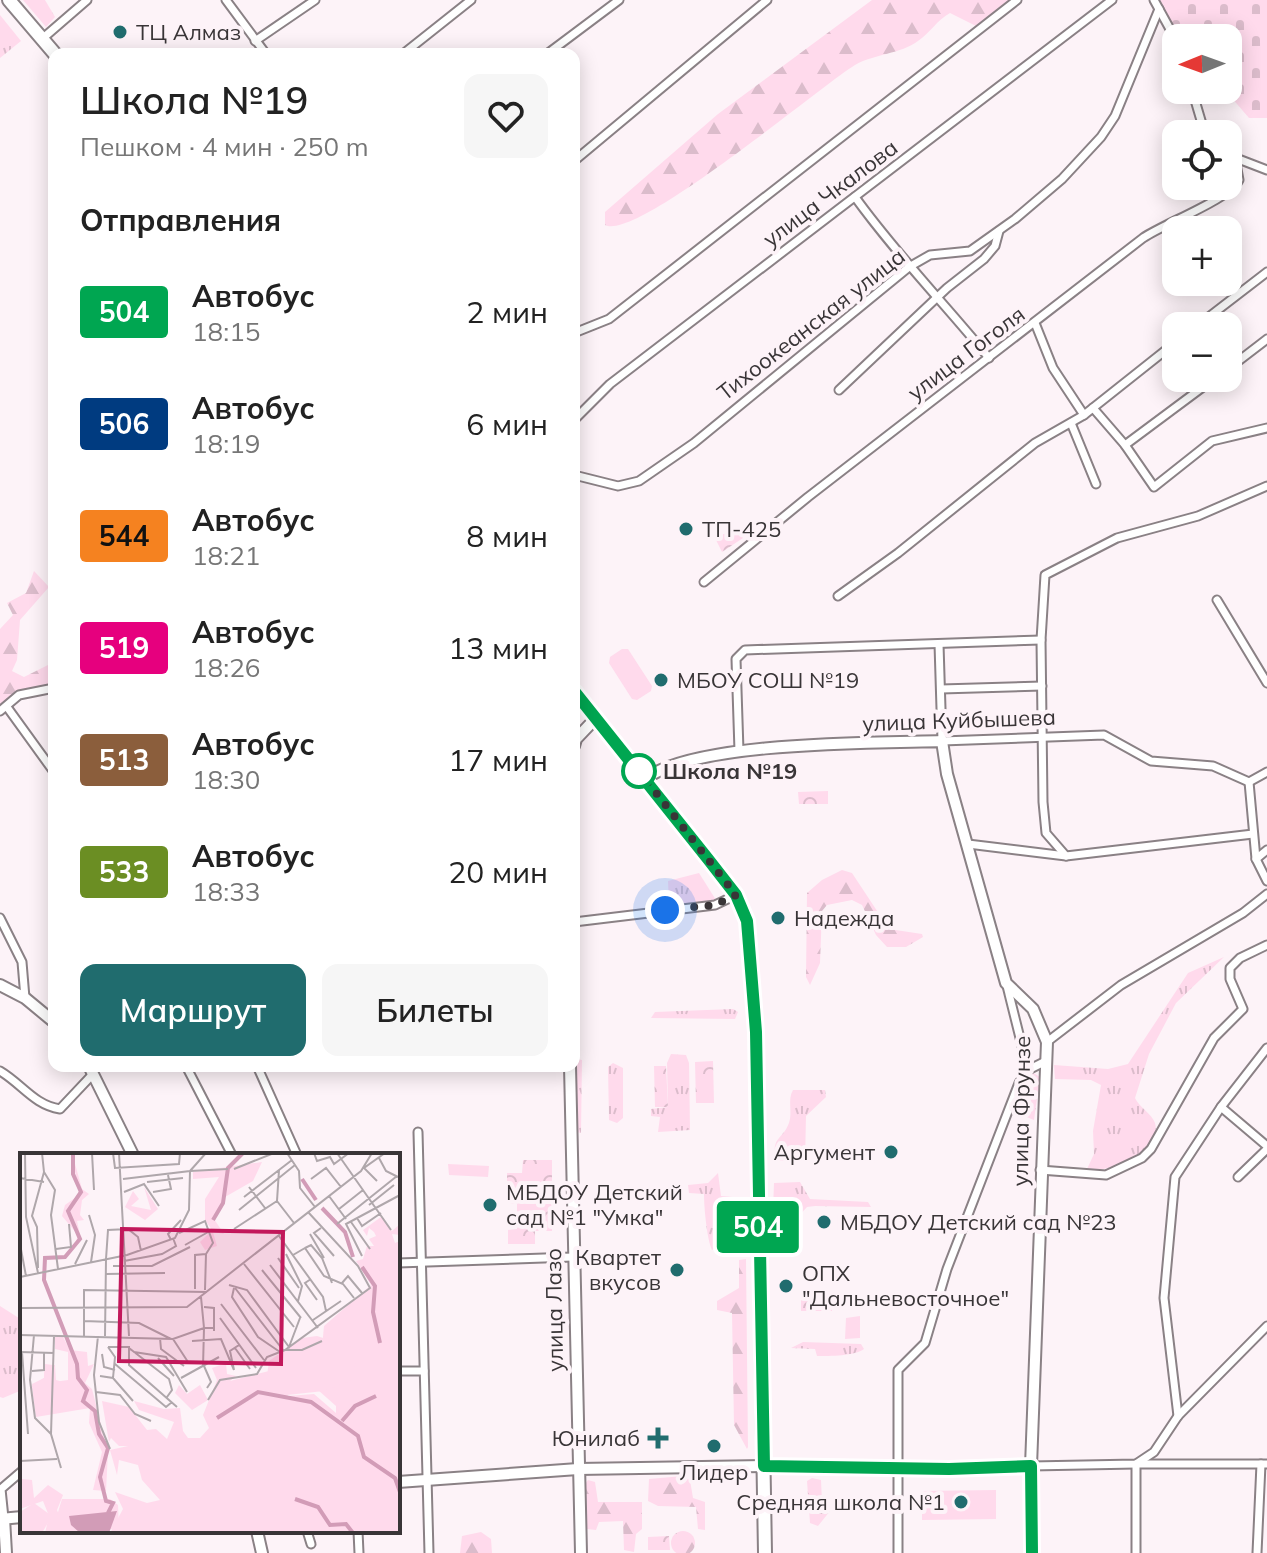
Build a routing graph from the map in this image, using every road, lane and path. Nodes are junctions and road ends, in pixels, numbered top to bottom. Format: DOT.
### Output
graph roads {
  1 [pos="9,0"];
  2 [pos="87,0"];
  3 [pos="226,0"];
  4 [pos="315,0"];
  5 [pos="471,0"];
  6 [pos="619,0"];
  7 [pos="767,0"];
  8 [pos="1017,0"];
  9 [pos="1112,0"];
  10 [pos="1154,0"];
  11 [pos="1159,9"];
  12 [pos="1167,24"];
  13 [pos="42,39"];
  14 [pos="255,41"];
  15 [pos="50,48"];
  16 [pos="261,48"];
  17 [pos="411,48"];
  18 [pos="555,48"];
  19 [pos="580,156"];
  20 [pos="1242,161"];
  21 [pos="1267,170"];
  22 [pos="855,197"];
  23 [pos="1215,200"];
  24 [pos="999,231"];
  25 [pos="909,267"];
  26 [pos="1267,272"];
  27 [pos="940,297"];
  28 [pos="1215,312"];
  29 [pos="1035,323"];
  30 [pos="580,331"];
  31 [pos="1267,339"];
  32 [pos="1162,353"];
  33 [pos="989,358"];
  34 [pos="1242,358"];
  35 [pos="839,390"];
  36 [pos="1196,392"];
  37 [pos="1093,408"];
  38 [pos="580,414"];
  39 [pos="1084,415"];
  40 [pos="1071,423"];
  41 [pos="1267,428"];
  42 [pos="1125,445"];
  43 [pos="580,476"];
  44 [pos="1096,484"];
  45 [pos="1267,486"];
  46 [pos="704,582"];
  47 [pos="838,596"];
  48 [pos="1217,600"];
  49 [pos="1041,640"];
  50 [pos="939,644"];
  51 [pos="1267,683"];
  52 [pos="1042,686"];
  53 [pos="48,689"];
  54 [pos="941,689"];
  55 [pos="580,699"];
  56 [pos="3,709"];
  57 [pos="595,719"];
  58 [pos="580,736"];
  59 [pos="1044,737"];
  60 [pos="942,741"];
  61 [pos="739,751"];
  62 [pos="48,765"];
  63 [pos="1267,772"];
  64 [pos="645,779"];
  65 [pos="1249,782"];
  66 [pos="1253,834"];
  67 [pos="968,844"];
  68 [pos="1267,850"];
  69 [pos="1066,856"];
  70 [pos="1256,859"];
  71 [pos="1267,881"];
  72 [pos="1267,894"];
  73 [pos="736,895"];
  74 [pos="0,918"];
  75 [pos="580,921"];
  76 [pos="1267,945"];
  77 [pos="1006,983"];
  78 [pos="0,985"];
  79 [pos="25,998"];
  80 [pos="48,1017"];
  81 [pos="1047,1042"];
  82 [pos="1267,1048"];
  83 [pos="1046,1061"];
  84 [pos="1028,1070"];
  85 [pos="0,1071"];
  86 [pos="89,1072"];
  87 [pos="92,1072"];
  88 [pos="189,1072"];
  89 [pos="260,1072"];
  90 [pos="570,1072"];
  91 [pos="1221,1107"];
  92 [pos="418,1132"];
  93 [pos="1267,1148"];
  94 [pos="132,1153"];
  95 [pos="231,1153"];
  96 [pos="296,1153"];
  97 [pos="1040,1170"];
  98 [pos="1238,1177"];
  99 [pos="573,1257"];
  100 [pos="421,1262"];
  101 [pos="400,1263"];
  102 [pos="1267,1326"];
  103 [pos="400,1371"];
  104 [pos="424,1371"];
  105 [pos="1178,1416"];
  106 [pos="1136,1464"];
  107 [pos="1264,1464"];
  108 [pos="764,1466"];
  109 [pos="1031,1466"];
  110 [pos="898,1468"];
  111 [pos="578,1469"];
  112 [pos="20,1473"];
  113 [pos="425,1481"];
  114 [pos="400,1482"];
  115 [pos="2,1518"];
  116 [pos="257,1533"];
  117 [pos="308,1533"];
  118 [pos="358,1533"];
  119 [pos="311,1544"];
  120 [pos="6,1553"];
  121 [pos="262,1553"];
  122 [pos="359,1553"];
  123 [pos="429,1553"];
  124 [pos="581,1553"];
  125 [pos="765,1553"];
  126 [pos="898,1553"];
  127 [pos="1032,1553"];
  128 [pos="1136,1553"];
  129 [pos="1257,1553"];
  1 -- 13 [label="main road"];
  2 -- 13 [label="street"];
  3 -- 14 [label="street"];
  4 -- 14 [label="street"];
  5 -- 17 [label="street"];
  6 -- 18 [label="street"];
  7 -- 19 [label="street"];
  8 -- 30 [label="street"];
  9 -- 22 [label="street, улица Чкалова"];
  10 -- 11 [label="street"];
  11 -- 12 [label="street"];
  11 -- 24 [label="street, Тихоокеанская улица"];
  13 -- 15 [label="main road"];
  14 -- 16 [label="street"];
  20 -- 21 [label="street"];
  22 -- 25 [label="street"];
  22 -- 38 [label="street, улица Чкалова"];
  23 -- 29 [label="street, улица Гоголя"];
  24 -- 25 [label="street, Тихоокеанская улица"];
  24 -- 27 [label="street"];
  25 -- 27 [label="street"];
  25 -- 43 [label="street, Тихоокеанская улица"];
  26 -- 28 [label="street"];
  27 -- 33 [label="street"];
  27 -- 35 [label="street"];
  29 -- 33 [label="street, улица Гоголя"];
  29 -- 39 [label="street"];
  31 -- 34 [label="street"];
  32 -- 37 [label="street"];
  33 -- 46 [label="street, улица Гоголя"];
  36 -- 42 [label="street"];
  37 -- 39 [label="street"];
  37 -- 42 [label="street"];
  39 -- 40 [label="street"];
  40 -- 44 [label="street"];
  40 -- 47 [label="street"];
  41 -- 42 [label="street"];
  45 -- 49 [label="street"];
  48 -- 51 [label="street"];
  49 -- 50 [label="street"];
  49 -- 52 [label="street"];
  50 -- 54 [label="street, улица Фрунзе"];
  50 -- 61 [label="street"];
  52 -- 54 [label="street"];
  52 -- 59 [label="street"];
  53 -- 56 [label="street"];
  54 -- 60 [label="street, улица Фрунзе"];
  55 -- 57 [label="main road"];
  56 -- 62 [label="street"];
  57 -- 58 [label="main road"];
  57 -- 64 [label="main road"];
  59 -- 60 [label="street, улица Куйбышева"];
  59 -- 65 [label="street, улица Куйбышева"];
  59 -- 69 [label="street"];
  60 -- 61 [label="main road, улица Куйбышева"];
  60 -- 67 [label="main road, улица Фрунзе"];
  61 -- 64 [label="main road, улица Куйбышева"];
  63 -- 65 [label="street"];
  64 -- 73 [label="main road"];
  65 -- 66 [label="street"];
  66 -- 69 [label="street"];
  66 -- 70 [label="street"];
  67 -- 69 [label="street"];
  67 -- 77 [label="main road, улица Фрунзе"];
  68 -- 70 [label="street"];
  70 -- 71 [label="street"];
  72 -- 81 [label="street"];
  73 -- 75 [label="street"];
  73 -- 108 [label="main road"];
  74 -- 79 [label="street"];
  76 -- 97 [label="street"];
  77 -- 81 [label="main road, улица Фрунзе"];
  77 -- 84 [label="street"];
  78 -- 79 [label="main road"];
  79 -- 80 [label="main road"];
  81 -- 83 [label="main road, улица Фрунзе"];
  82 -- 91 [label="street"];
  83 -- 84 [label="street"];
  83 -- 97 [label="main road, улица Фрунзе"];
  84 -- 110 [label="street"];
  85 -- 86 [label="street"];
  87 -- 94 [label="main road"];
  88 -- 95 [label="street"];
  89 -- 96 [label="street"];
  90 -- 99 [label="main road, улица Лазо"];
  91 -- 93 [label="street"];
  91 -- 105 [label="street"];
  92 -- 100 [label="street"];
  93 -- 98 [label="street"];
  97 -- 109 [label="main road, улица Фрунзе"];
  99 -- 100 [label="street"];
  99 -- 111 [label="main road, улица Лазо"];
  100 -- 101 [label="street"];
  100 -- 104 [label="street"];
  102 -- 105 [label="street"];
  103 -- 104 [label="street"];
  104 -- 113 [label="street"];
  105 -- 106 [label="street"];
  106 -- 107 [label="street"];
  106 -- 109 [label="street"];
  106 -- 128 [label="street"];
  107 -- 129 [label="street"];
  108 -- 110 [label="main road"];
  108 -- 111 [label="main road"];
  108 -- 125 [label="main road"];
  109 -- 110 [label="main road"];
  109 -- 127 [label="main road, улица Фрунзе"];
  110 -- 126 [label="street"];
  111 -- 113 [label="main road"];
  111 -- 124 [label="main road, улица Лазо"];
  112 -- 115 [label="street"];
  113 -- 114 [label="main road"];
  113 -- 123 [label="street"];
  115 -- 120 [label="main road"];
  116 -- 121 [label="main road"];
  117 -- 119 [label="street"];
  118 -- 122 [label="street"];
}
